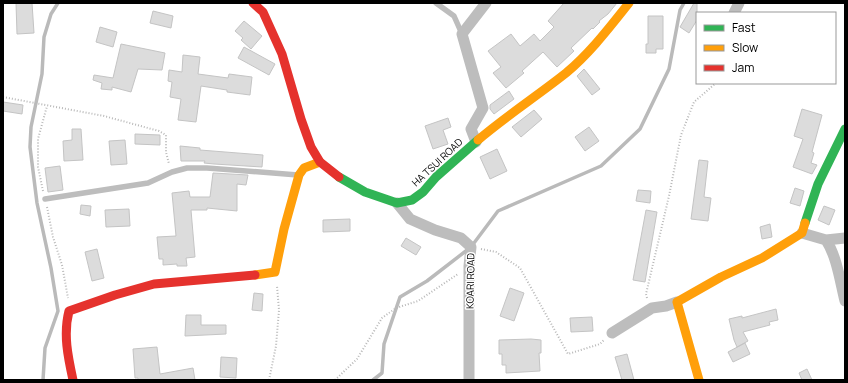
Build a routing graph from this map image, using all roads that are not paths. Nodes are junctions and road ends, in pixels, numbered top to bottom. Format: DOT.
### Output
graph roads {
  1 [pos="253,3"];
  2 [pos="436,3"];
  3 [pos="486,3"];
  4 [pos="629,3"];
  5 [pos="739,3"];
  6 [pos="734,12"];
  7 [pos="462,34"];
  8 [pos="845,130"];
  9 [pos="476,142"];
  10 [pos="320,162"];
  11 [pos="299,175"];
  12 [pos="45,199"];
  13 [pos="397,203"];
  14 [pos="802,233"];
  15 [pos="845,238"];
  16 [pos="826,240"];
  17 [pos="845,301"];
  18 [pos="677,302"];
  19 [pos="612,333"];
  20 [pos="73,380"];
  21 [pos="469,380"];
  22 [pos="699,380"];
  1 -- 10 [label="street"];
  2 -- 7 [label="lane"];
  3 -- 7 [label="street"];
  4 -- 9 [label="street, HA TSUI ROAD"];
  5 -- 6 [label="street"];
  7 -- 9 [label="street"];
  8 -- 14 [label="street"];
  9 -- 13 [label="street, HA TSUI ROAD"];
  10 -- 11 [label="street"];
  10 -- 13 [label="street"];
  11 -- 12 [label="lane"];
  11 -- 20 [label="street"];
  13 -- 21 [label="street, KOARI ROAD"];
  14 -- 16 [label="street"];
  14 -- 18 [label="street"];
  15 -- 16 [label="street"];
  16 -- 17 [label="street"];
  18 -- 19 [label="street"];
  18 -- 22 [label="street"];
}
